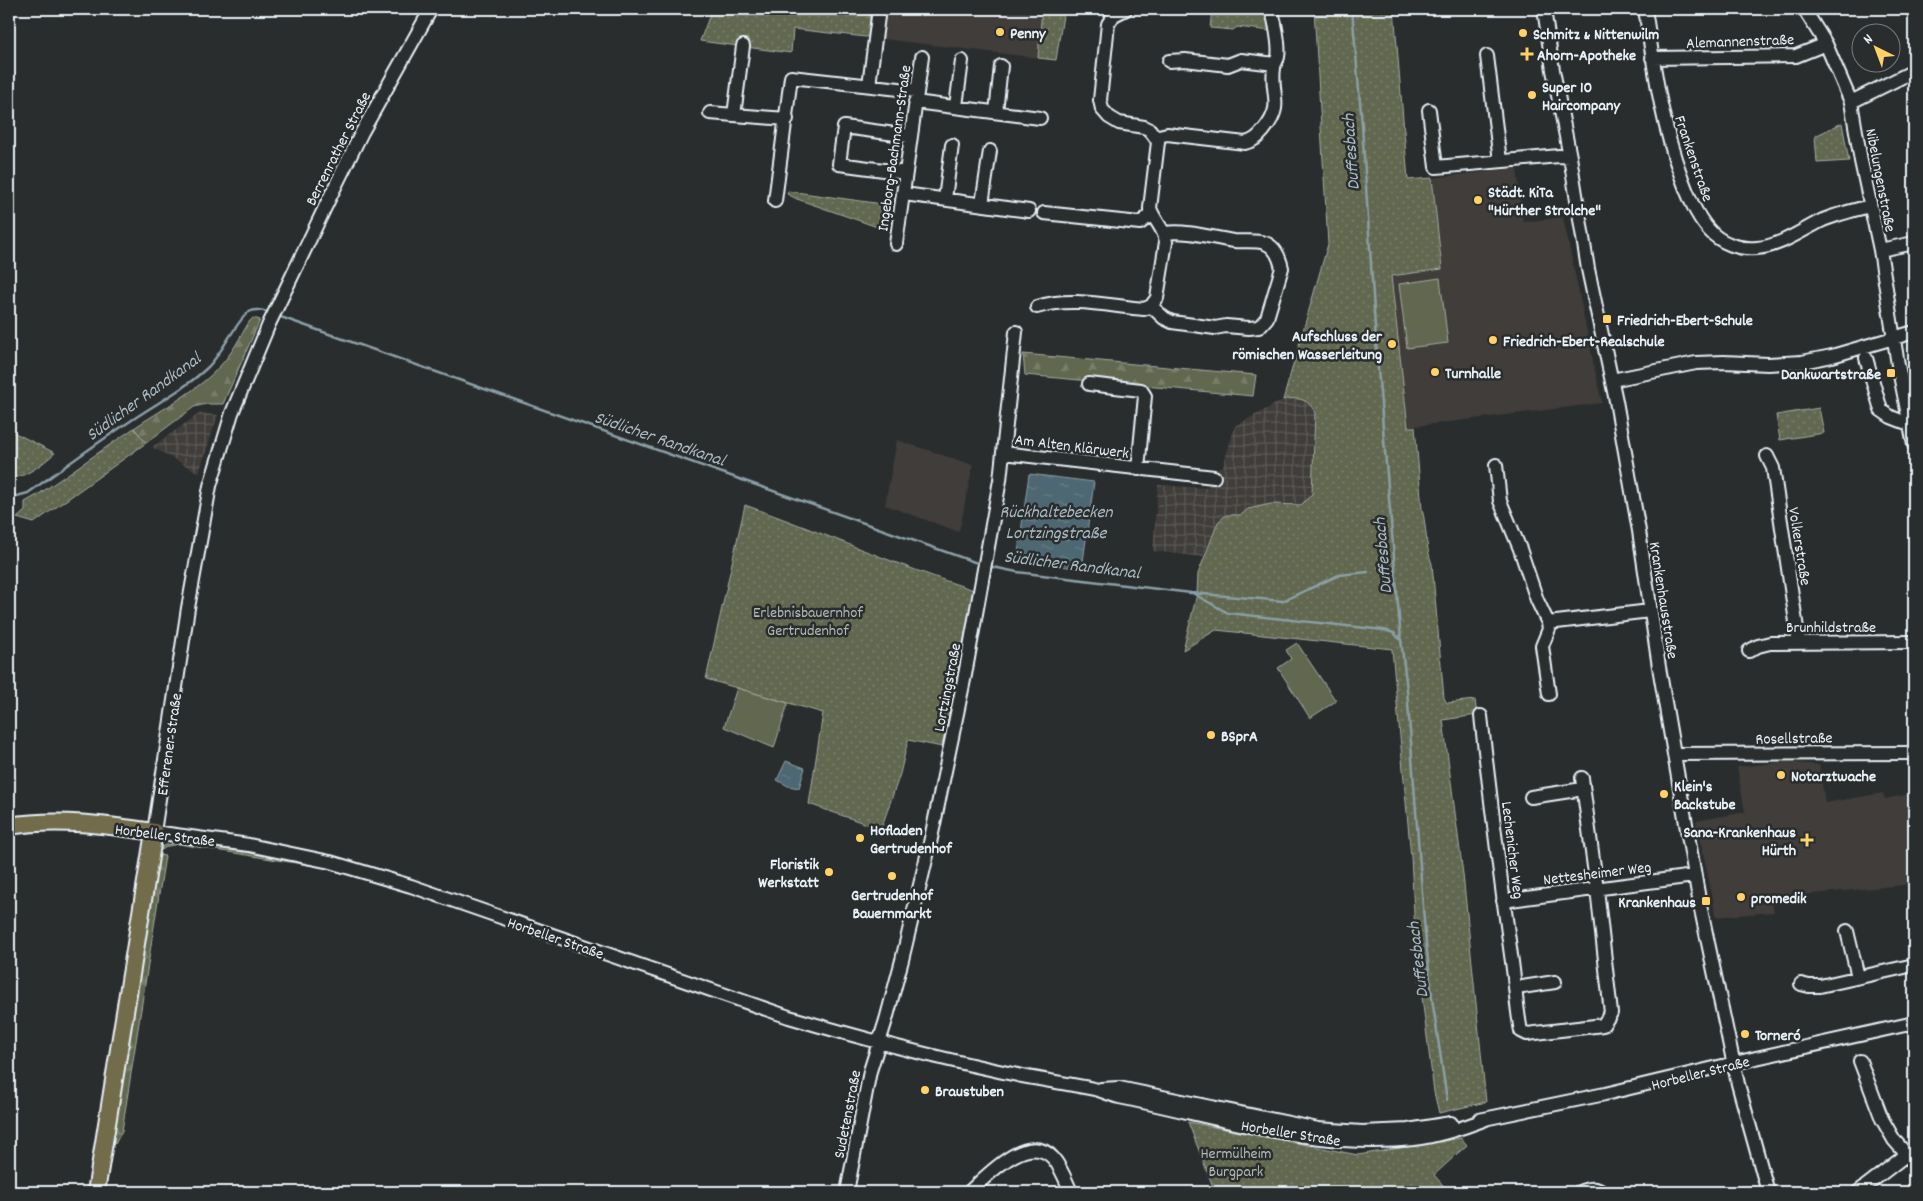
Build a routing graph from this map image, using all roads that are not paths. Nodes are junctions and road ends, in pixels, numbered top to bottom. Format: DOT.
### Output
graph roads {
  1 [pos="431,9"];
  2 [pos="878,9"];
  3 [pos="1126,9"];
  4 [pos="1270,9"];
  5 [pos="1544,9"];
  6 [pos="1645,9"];
  7 [pos="1804,9"];
  8 [pos="1826,44"];
  9 [pos="743,46"];
  10 [pos="1487,56"];
  11 [pos="922,57"];
  12 [pos="1652,58"];
  13 [pos="962,61"];
  14 [pos="1169,61"];
  15 [pos="1275,64"];
  16 [pos="1001,66"];
  17 [pos="1914,71"];
  18 [pos="869,85"];
  19 [pos="916,96"];
  20 [pos="1851,102"];
  21 [pos="956,106"];
  22 [pos="1429,110"];
  23 [pos="996,112"];
  24 [pos="710,113"];
  25 [pos="734,115"];
  26 [pos="1040,118"];
  27 [pos="787,119"];
  28 [pos="910,136"];
  29 [pos="1156,137"];
  30 [pos="952,145"];
  31 [pos="990,151"];
  32 [pos="1570,157"];
  33 [pos="1500,161"];
  34 [pos="906,173"];
  35 [pos="904,194"];
  36 [pos="945,199"];
  37 [pos="775,201"];
  38 [pos="982,204"];
  39 [pos="1870,206"];
  40 [pos="1029,211"];
  41 [pos="1044,212"];
  42 [pos="1152,214"];
  43 [pos="1165,232"];
  44 [pos="1914,243"];
  45 [pos="896,244"];
  46 [pos="1880,250"];
  47 [pos="278,306"];
  48 [pos="1151,306"];
  49 [pos="1037,307"];
  50 [pos="1016,332"];
  51 [pos="1914,332"];
  52 [pos="1894,339"];
  53 [pos="1866,358"];
  54 [pos="1612,380"];
  55 [pos="1089,384"];
  56 [pos="1912,426"];
  57 [pos="1914,445"];
  58 [pos="1003,453"];
  59 [pos="1767,456"];
  60 [pos="1496,465"];
  61 [pos="1138,468"];
  62 [pos="1214,478"];
  63 [pos="1650,612"];
  64 [pos="1548,623"];
  65 [pos="1799,642"];
  66 [pos="1914,642"];
  67 [pos="1749,651"];
  68 [pos="1549,694"];
  69 [pos="1481,716"];
  70 [pos="1914,753"];
  71 [pos="1674,754"];
  72 [pos="1531,797"];
  73 [pos="9,826"];
  74 [pos="154,832"];
  75 [pos="1694,876"];
  76 [pos="1597,888"];
  77 [pos="1503,901"];
  78 [pos="1847,931"];
  79 [pos="1914,965"];
  80 [pos="1858,977"];
  81 [pos="1555,982"];
  82 [pos="1801,984"];
  83 [pos="1516,988"];
  84 [pos="1914,1023"];
  85 [pos="879,1042"];
  86 [pos="1860,1061"];
  87 [pos="1733,1064"];
  88 [pos="1910,1159"];
  89 [pos="983,1188"];
  90 [pos="96,1192"];
  91 [pos="847,1192"];
  92 [pos="969,1192"];
  93 [pos="1071,1192"];
  94 [pos="1579,1192"];
  95 [pos="1602,1192"];
  96 [pos="1768,1192"];
  97 [pos="1858,1192"];
  1 -- 47 [label="street, Berrenrather Straße"];
  2 -- 18 [label="street, Ingeborg-Bachmann-Straße"];
  3 -- 29 [label="street"];
  4 -- 15 [label="street"];
  5 -- 32 [label="street, Krankenhausstraße"];
  6 -- 12 [label="street, Frankenstraße"];
  7 -- 8 [label="street, Nibelungenstraße"];
  8 -- 12 [label="street, Alemannenstraße"];
  8 -- 20 [label="street, Nibelungenstraße"];
  9 -- 25 [label="street"];
  10 -- 33 [label="street"];
  11 -- 19 [label="street, Ingeborg-Bachmann-Straße"];
  12 -- 39 [label="street, Frankenstraße"];
  13 -- 21 [label="street"];
  14 -- 15 [label="street"];
  15 -- 29 [label="street"];
  16 -- 23 [label="street"];
  17 -- 20 [label="street"];
  18 -- 19 [label="street"];
  18 -- 27 [label="street"];
  19 -- 21 [label="street"];
  19 -- 28 [label="street, Ingeborg-Bachmann-Straße"];
  20 -- 39 [label="street, Nibelungenstraße"];
  21 -- 23 [label="street"];
  22 -- 33 [label="street"];
  23 -- 26 [label="street"];
  24 -- 25 [label="street"];
  25 -- 27 [label="street"];
  27 -- 37 [label="street"];
  28 -- 34 [label="street, Ingeborg-Bachmann-Straße"];
  28 -- 34 [label="street"];
  29 -- 42 [label="street"];
  30 -- 36 [label="street"];
  31 -- 38 [label="street"];
  32 -- 33 [label="street"];
  32 -- 54 [label="street, Krankenhausstraße"];
  34 -- 35 [label="street, Ingeborg-Bachmann-Straße"];
  35 -- 36 [label="street"];
  35 -- 45 [label="street, Ingeborg-Bachmann-Straße"];
  36 -- 38 [label="street"];
  38 -- 40 [label="street"];
  39 -- 46 [label="street, Nibelungenstraße"];
  41 -- 42 [label="street"];
  42 -- 43 [label="street"];
  43 -- 48 [label="street"];
  43 -- 48 [label="street"];
  44 -- 46 [label="street"];
  46 -- 52 [label="street, Nibelungenstraße"];
  47 -- 74 [label="street, Efferener Straße"];
  48 -- 49 [label="street"];
  50 -- 58 [label="street, Lortzingstraße"];
  51 -- 52 [label="street"];
  52 -- 54 [label="street"];
  52 -- 56 [label="street, Nibelungenstraße"];
  53 -- 56 [label="street"];
  54 -- 63 [label="street, Krankenhausstraße"];
  55 -- 61 [label="street, Am Alten Klärwerk"];
  56 -- 57 [label="street, Nibelungenstraße"];
  58 -- 61 [label="street, Am Alten Klärwerk"];
  58 -- 85 [label="street, Lortzingstraße"];
  59 -- 65 [label="street, Volkerstraße"];
  60 -- 64 [label="street"];
  61 -- 62 [label="street, Am Alten Klärwerk"];
  63 -- 64 [label="street"];
  63 -- 71 [label="street, Krankenhausstraße"];
  64 -- 68 [label="street"];
  65 -- 66 [label="street, Brunhildstraße"];
  65 -- 67 [label="street, Brunhildstraße"];
  69 -- 77 [label="street, Lechenicher Weg"];
  70 -- 71 [label="street, Rosellstraße"];
  71 -- 75 [label="street, Krankenhausstraße"];
  72 -- 76 [label="street"];
  73 -- 74 [label="main road, Horbeller Straße"];
  74 -- 85 [label="street, Horbeller Straße"];
  74 -- 90 [label="main road, Efferener Straße"];
  75 -- 76 [label="street, Nettesheimer Weg"];
  75 -- 87 [label="street, Krankenhausstraße"];
  76 -- 77 [label="street, Nettesheimer Weg"];
  76 -- 83 [label="street, Lechenicher Weg"];
  77 -- 83 [label="street, Lechenicher Weg"];
  78 -- 80 [label="street"];
  79 -- 80 [label="street"];
  80 -- 82 [label="street"];
  81 -- 83 [label="street"];
  84 -- 87 [label="street, Horbeller Straße"];
  85 -- 87 [label="street, Horbeller Straße"];
  85 -- 91 [label="street, Sudetenstraße"];
  86 -- 88 [label="street"];
  87 -- 96 [label="street, Krankenhausstraße"];
  88 -- 97 [label="street"];
  89 -- 92 [label="street"];
  89 -- 93 [label="street"];
  94 -- 95 [label="street"];
}
